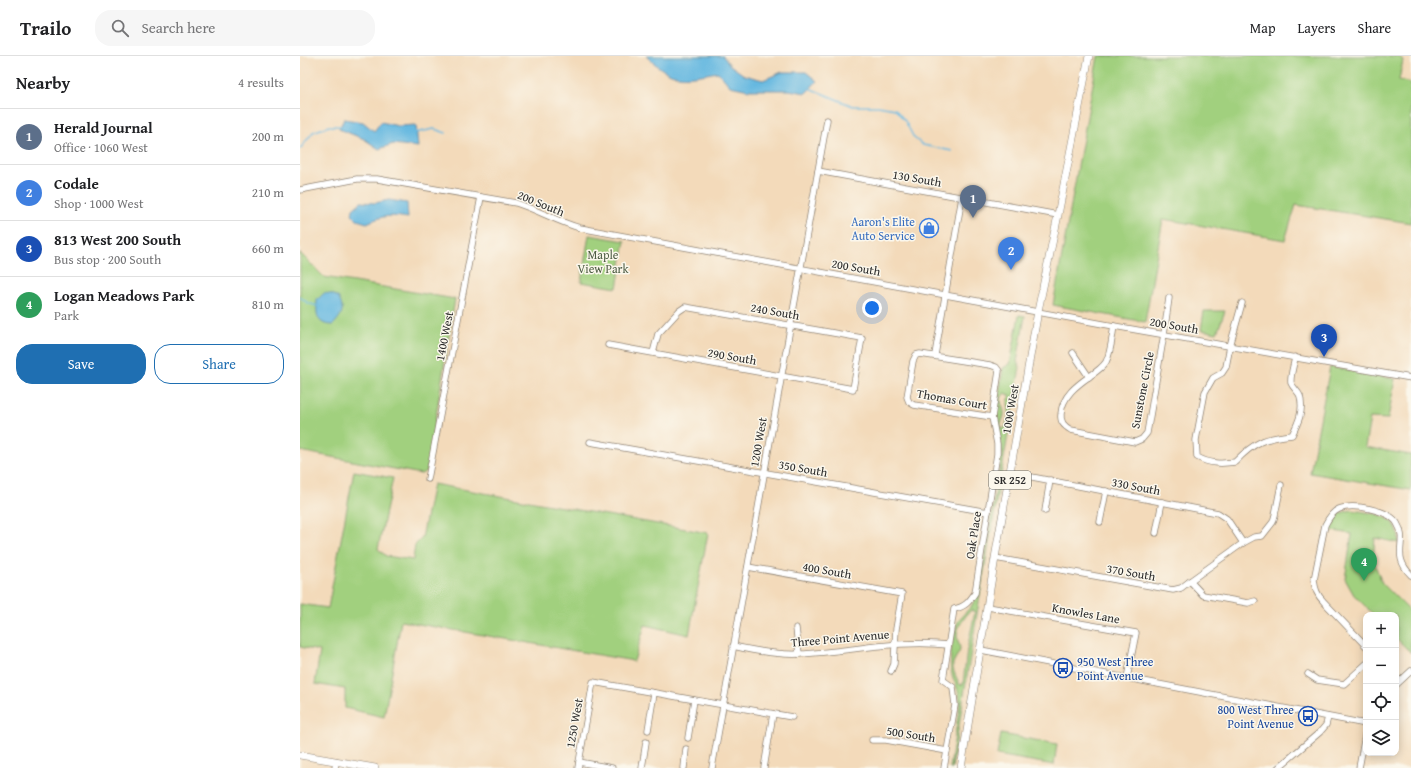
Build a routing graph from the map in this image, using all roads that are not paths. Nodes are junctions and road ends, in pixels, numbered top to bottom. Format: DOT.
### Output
graph roads {
  1 [pos="1089,56"];
  2 [pos="827,120"];
  3 [pos="818,171"];
  4 [pos="300,190"];
  5 [pos="481,197"];
  6 [pos="962,197"];
  7 [pos="1058,215"];
  8 [pos="800,268"];
  9 [pos="945,294"];
  10 [pos="1169,298"];
  11 [pos="1242,302"];
  12 [pos="1038,311"];
  13 [pos="790,325"];
  14 [pos="1114,326"];
  15 [pos="1164,334"];
  16 [pos="608,345"];
  17 [pos="1230,346"];
  18 [pos="653,353"];
  19 [pos="1073,353"];
  20 [pos="934,355"];
  21 [pos="1295,357"];
  22 [pos="781,376"];
  23 [pos="1089,376"];
  24 [pos="1411,378"];
  25 [pos="853,389"];
  26 [pos="992,417"];
  27 [pos="590,442"];
  28 [pos="764,472"];
  29 [pos="1011,473"];
  30 [pos="428,478"];
  31 [pos="1050,480"];
  32 [pos="1281,485"];
  33 [pos="1106,491"];
  34 [pos="1162,502"];
  35 [pos="1045,511"];
  36 [pos="988,512"];
  37 [pos="1100,522"];
  38 [pos="1156,533"];
  39 [pos="1243,543"];
  40 [pos="995,558"];
  41 [pos="748,567"];
  42 [pos="1411,575"];
  43 [pos="1190,581"];
  44 [pos="1254,601"];
  45 [pos="988,607"];
  46 [pos="796,628"];
  47 [pos="1363,643"];
  48 [pos="896,645"];
  49 [pos="948,645"];
  50 [pos="734,646"];
  51 [pos="981,650"];
  52 [pos="799,654"];
  53 [pos="1363,667"];
  54 [pos="891,671"];
  55 [pos="1411,671"];
  56 [pos="1308,674"];
  57 [pos="1128,678"];
  58 [pos="1399,680"];
  59 [pos="654,693"];
  60 [pos="694,700"];
  61 [pos="723,705"];
  62 [pos="773,714"];
  63 [pos="792,717"];
  64 [pos="1328,717"];
  65 [pos="1363,723"];
  66 [pos="648,730"];
  67 [pos="688,738"];
  68 [pos="872,740"];
  69 [pos="646,742"];
  70 [pos="1363,746"];
  71 [pos="686,749"];
  72 [pos="947,751"];
  73 [pos="300,755"];
  74 [pos="336,764"];
  75 [pos="578,765"];
  76 [pos="374,768"];
  77 [pos="612,768"];
  78 [pos="642,768"];
  79 [pos="684,768"];
  80 [pos="712,768"];
  81 [pos="764,768"];
  82 [pos="944,768"];
  83 [pos="961,768"];
  84 [pos="1278,768"];
  85 [pos="1359,768"];
  1 -- 7 [label="main road, 1000 West / SR 252"];
  2 -- 3 [label="street, 1200 West"];
  3 -- 6 [label="street, 130 South"];
  3 -- 8 [label="street, 1200 West"];
  4 -- 5 [label="street, 200 South"];
  5 -- 8 [label="street, 200 South"];
  5 -- 30 [label="street, 1400 West"];
  6 -- 7 [label="street, 130 South"];
  6 -- 9 [label="street"];
  7 -- 12 [label="main road, 1000 West / SR 252"];
  8 -- 9 [label="street, 200 South"];
  8 -- 13 [label="street, 1200 West"];
  9 -- 12 [label="street, 200 South"];
  9 -- 20 [label="street"];
  10 -- 15 [label="street, Sunstone Circle"];
  11 -- 17 [label="street"];
  12 -- 14 [label="street, 200 South"];
  12 -- 29 [label="main road, 1000 West / SR 252"];
  13 -- 18 [label="street, 240 South"];
  13 -- 22 [label="street, 1200 West"];
  13 -- 25 [label="street, 240 South"];
  14 -- 15 [label="street, 200 South"];
  14 -- 23 [label="street, Sunstone Circle"];
  15 -- 17 [label="street, 200 South"];
  15 -- 23 [label="street, Sunstone Circle"];
  16 -- 18 [label="street, 290 South"];
  17 -- 21 [label="street, 200 South"];
  17 -- 21 [label="street"];
  18 -- 22 [label="street, 290 South"];
  19 -- 23 [label="street"];
  20 -- 26 [label="street, Thomas Court"];
  20 -- 26 [label="street, Thomas Court"];
  21 -- 24 [label="street, 200 South"];
  22 -- 25 [label="street, 290 South"];
  22 -- 28 [label="street, 1200 West"];
  26 -- 36 [label="street, Oak Place"];
  27 -- 28 [label="street, 350 South"];
  28 -- 36 [label="street, 350 South"];
  28 -- 41 [label="street, 1200 West"];
  29 -- 31 [label="street, 330 South"];
  29 -- 40 [label="main road, 1000 West / SR 252"];
  31 -- 33 [label="street, 330 South"];
  31 -- 35 [label="street"];
  32 -- 39 [label="street, 370 South"];
  33 -- 34 [label="street, 330 South"];
  33 -- 37 [label="street"];
  34 -- 38 [label="street"];
  34 -- 39 [label="street, 330 South"];
  36 -- 49 [label="street, Oak Place"];
  39 -- 43 [label="street, 370 South"];
  40 -- 43 [label="street, 370 South"];
  40 -- 45 [label="main road, 1000 West / SR 252"];
  41 -- 48 [label="street, 400 South"];
  41 -- 50 [label="street, 1200 West"];
  42 -- 47 [label="street"];
  43 -- 44 [label="street"];
  45 -- 51 [label="main road, 1000 West / SR 252"];
  45 -- 57 [label="street, Knowles Lane"];
  46 -- 52 [label="street"];
  48 -- 49 [label="street, Three Point Avenue"];
  48 -- 52 [label="street, Three Point Avenue"];
  48 -- 54 [label="street"];
  49 -- 72 [label="street"];
  50 -- 52 [label="street, Three Point Avenue"];
  50 -- 61 [label="street, 1200 West"];
  51 -- 57 [label="street"];
  51 -- 83 [label="main road, 1000 West / SR 252"];
  53 -- 56 [label="street"];
  55 -- 58 [label="street"];
  57 -- 64 [label="street"];
  59 -- 60 [label="street"];
  59 -- 66 [label="street"];
  59 -- 75 [label="street, 1250 West"];
  60 -- 61 [label="street"];
  60 -- 67 [label="street"];
  61 -- 62 [label="street"];
  61 -- 80 [label="street, 1200 West"];
  62 -- 63 [label="street"];
  62 -- 81 [label="street"];
  64 -- 65 [label="street"];
  64 -- 84 [label="street"];
  68 -- 72 [label="street, 500 South"];
  69 -- 78 [label="street"];
  70 -- 85 [label="street"];
  71 -- 79 [label="street"];
  72 -- 82 [label="street"];
  73 -- 74 [label="main road"];
  74 -- 76 [label="main road"];
  75 -- 77 [label="street"];
}
